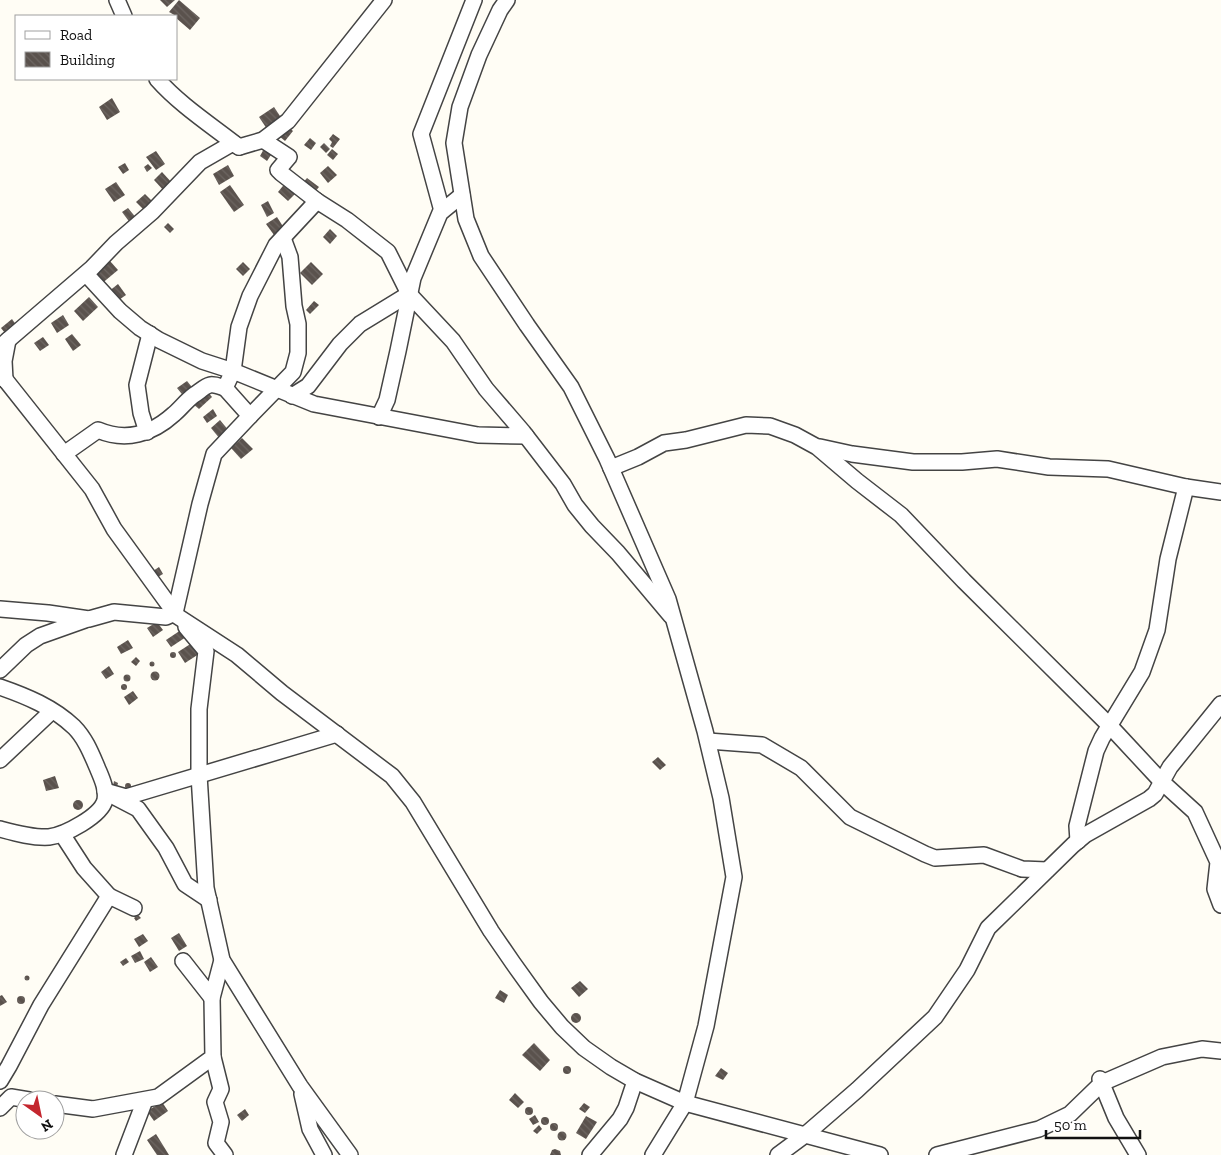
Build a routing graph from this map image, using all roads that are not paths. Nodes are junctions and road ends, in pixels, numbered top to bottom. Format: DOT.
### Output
graph roads {
  1 [pos="117,0"];
  2 [pos="384,0"];
  3 [pos="474,0"];
  4 [pos="507,0"];
  5 [pos="124,15"];
  6 [pos="158,80"];
  7 [pos="264,140"];
  8 [pos="239,147"];
  9 [pos="462,195"];
  10 [pos="317,202"];
  11 [pos="442,211"];
  12 [pos="283,238"];
  13 [pos="86,274"];
  14 [pos="410,294"];
  15 [pos="150,334"];
  16 [pos="4,344"];
  17 [pos="233,370"];
  18 [pos="3,377"];
  19 [pos="225,388"];
  20 [pos="277,390"];
  21 [pos="292,396"];
  22 [pos="250,416"];
  23 [pos="379,417"];
  24 [pos="147,432"];
  25 [pos="526,436"];
  26 [pos="817,447"];
  27 [pos="64,454"];
  28 [pos="611,468"];
  29 [pos="1186,487"];
  30 [pos="1221,492"];
  31 [pos="0,609"];
  32 [pos="176,615"];
  33 [pos="89,619"];
  34 [pos="675,620"];
  35 [pos="0,670"];
  36 [pos="0,687"];
  37 [pos="1221,704"];
  38 [pos="52,711"];
  39 [pos="1110,725"];
  40 [pos="337,734"];
  41 [pos="708,741"];
  42 [pos="0,760"];
  43 [pos="199,775"];
  44 [pos="1162,782"];
  45 [pos="105,791"];
  46 [pos="0,829"];
  47 [pos="62,834"];
  48 [pos="1078,841"];
  49 [pos="1047,870"];
  50 [pos="109,896"];
  51 [pos="209,900"];
  52 [pos="1221,905"];
  53 [pos="134,908"];
  54 [pos="222,960"];
  55 [pos="183,961"];
  56 [pos="212,998"];
  57 [pos="1221,1051"];
  58 [pos="212,1057"];
  59 [pos="0,1081"];
  60 [pos="635,1081"];
  61 [pos="1101,1081"];
  62 [pos="300,1086"];
  63 [pos="15,1098"];
  64 [pos="145,1100"];
  65 [pos="685,1102"];
  66 [pos="65,1105"];
  67 [pos="0,1108"];
  68 [pos="805,1135"];
  69 [pos="124,1155"];
  70 [pos="225,1155"];
  71 [pos="324,1155"];
  72 [pos="350,1155"];
  73 [pos="590,1155"];
  74 [pos="653,1155"];
  75 [pos="778,1155"];
  76 [pos="880,1155"];
  77 [pos="937,1155"];
  78 [pos="1138,1155"];
  1 -- 5 [label="street"];
  2 -- 7 [label="street"];
  3 -- 11 [label="street"];
  4 -- 9 [label="street"];
  6 -- 8 [label="street"];
  7 -- 8 [label="street"];
  7 -- 10 [label="street"];
  8 -- 13 [label="street"];
  9 -- 11 [label="street"];
  9 -- 28 [label="street"];
  10 -- 12 [label="street"];
  10 -- 14 [label="street"];
  11 -- 14 [label="street"];
  12 -- 17 [label="street"];
  12 -- 20 [label="street"];
  13 -- 15 [label="street"];
  13 -- 16 [label="street"];
  14 -- 21 [label="street"];
  14 -- 23 [label="street"];
  14 -- 25 [label="street"];
  15 -- 17 [label="street"];
  15 -- 24 [label="street"];
  16 -- 18 [label="street"];
  17 -- 19 [label="street"];
  17 -- 20 [label="street"];
  18 -- 27 [label="street"];
  19 -- 22 [label="street"];
  19 -- 24 [label="street"];
  20 -- 21 [label="street"];
  20 -- 22 [label="street"];
  21 -- 23 [label="street"];
  22 -- 32 [label="street"];
  23 -- 25 [label="street"];
  24 -- 27 [label="street"];
  25 -- 34 [label="street"];
  26 -- 28 [label="street"];
  26 -- 29 [label="street"];
  26 -- 39 [label="street"];
  27 -- 32 [label="street"];
  28 -- 34 [label="street"];
  29 -- 30 [label="street"];
  29 -- 39 [label="street"];
  31 -- 33 [label="street"];
  32 -- 33 [label="street"];
  32 -- 40 [label="street"];
  32 -- 43 [label="street"];
  33 -- 35 [label="street"];
  34 -- 41 [label="street"];
  36 -- 38 [label="street"];
  37 -- 44 [label="street"];
  38 -- 42 [label="street"];
  38 -- 45 [label="street"];
  39 -- 44 [label="street"];
  39 -- 48 [label="street"];
  40 -- 43 [label="street"];
  40 -- 60 [label="street"];
  41 -- 49 [label="street"];
  41 -- 65 [label="street"];
  43 -- 45 [label="street"];
  43 -- 51 [label="street"];
  44 -- 48 [label="street"];
  44 -- 52 [label="street"];
  45 -- 47 [label="street"];
  45 -- 51 [label="street"];
  46 -- 47 [label="street"];
  47 -- 50 [label="street"];
  48 -- 49 [label="street"];
  49 -- 68 [label="street"];
  50 -- 53 [label="street"];
  50 -- 59 [label="street"];
  51 -- 54 [label="street"];
  54 -- 56 [label="street"];
  54 -- 62 [label="street"];
  55 -- 56 [label="street"];
  56 -- 58 [label="street"];
  57 -- 61 [label="street"];
  58 -- 64 [label="street"];
  58 -- 70 [label="street"];
  60 -- 65 [label="street"];
  60 -- 73 [label="street"];
  61 -- 77 [label="street"];
  61 -- 78 [label="street"];
  62 -- 71 [label="street"];
  62 -- 72 [label="street"];
  63 -- 67 [label="street"];
  64 -- 66 [label="street"];
  64 -- 69 [label="street"];
  65 -- 68 [label="street"];
  65 -- 74 [label="street"];
  68 -- 75 [label="street"];
  68 -- 76 [label="street"];
}
